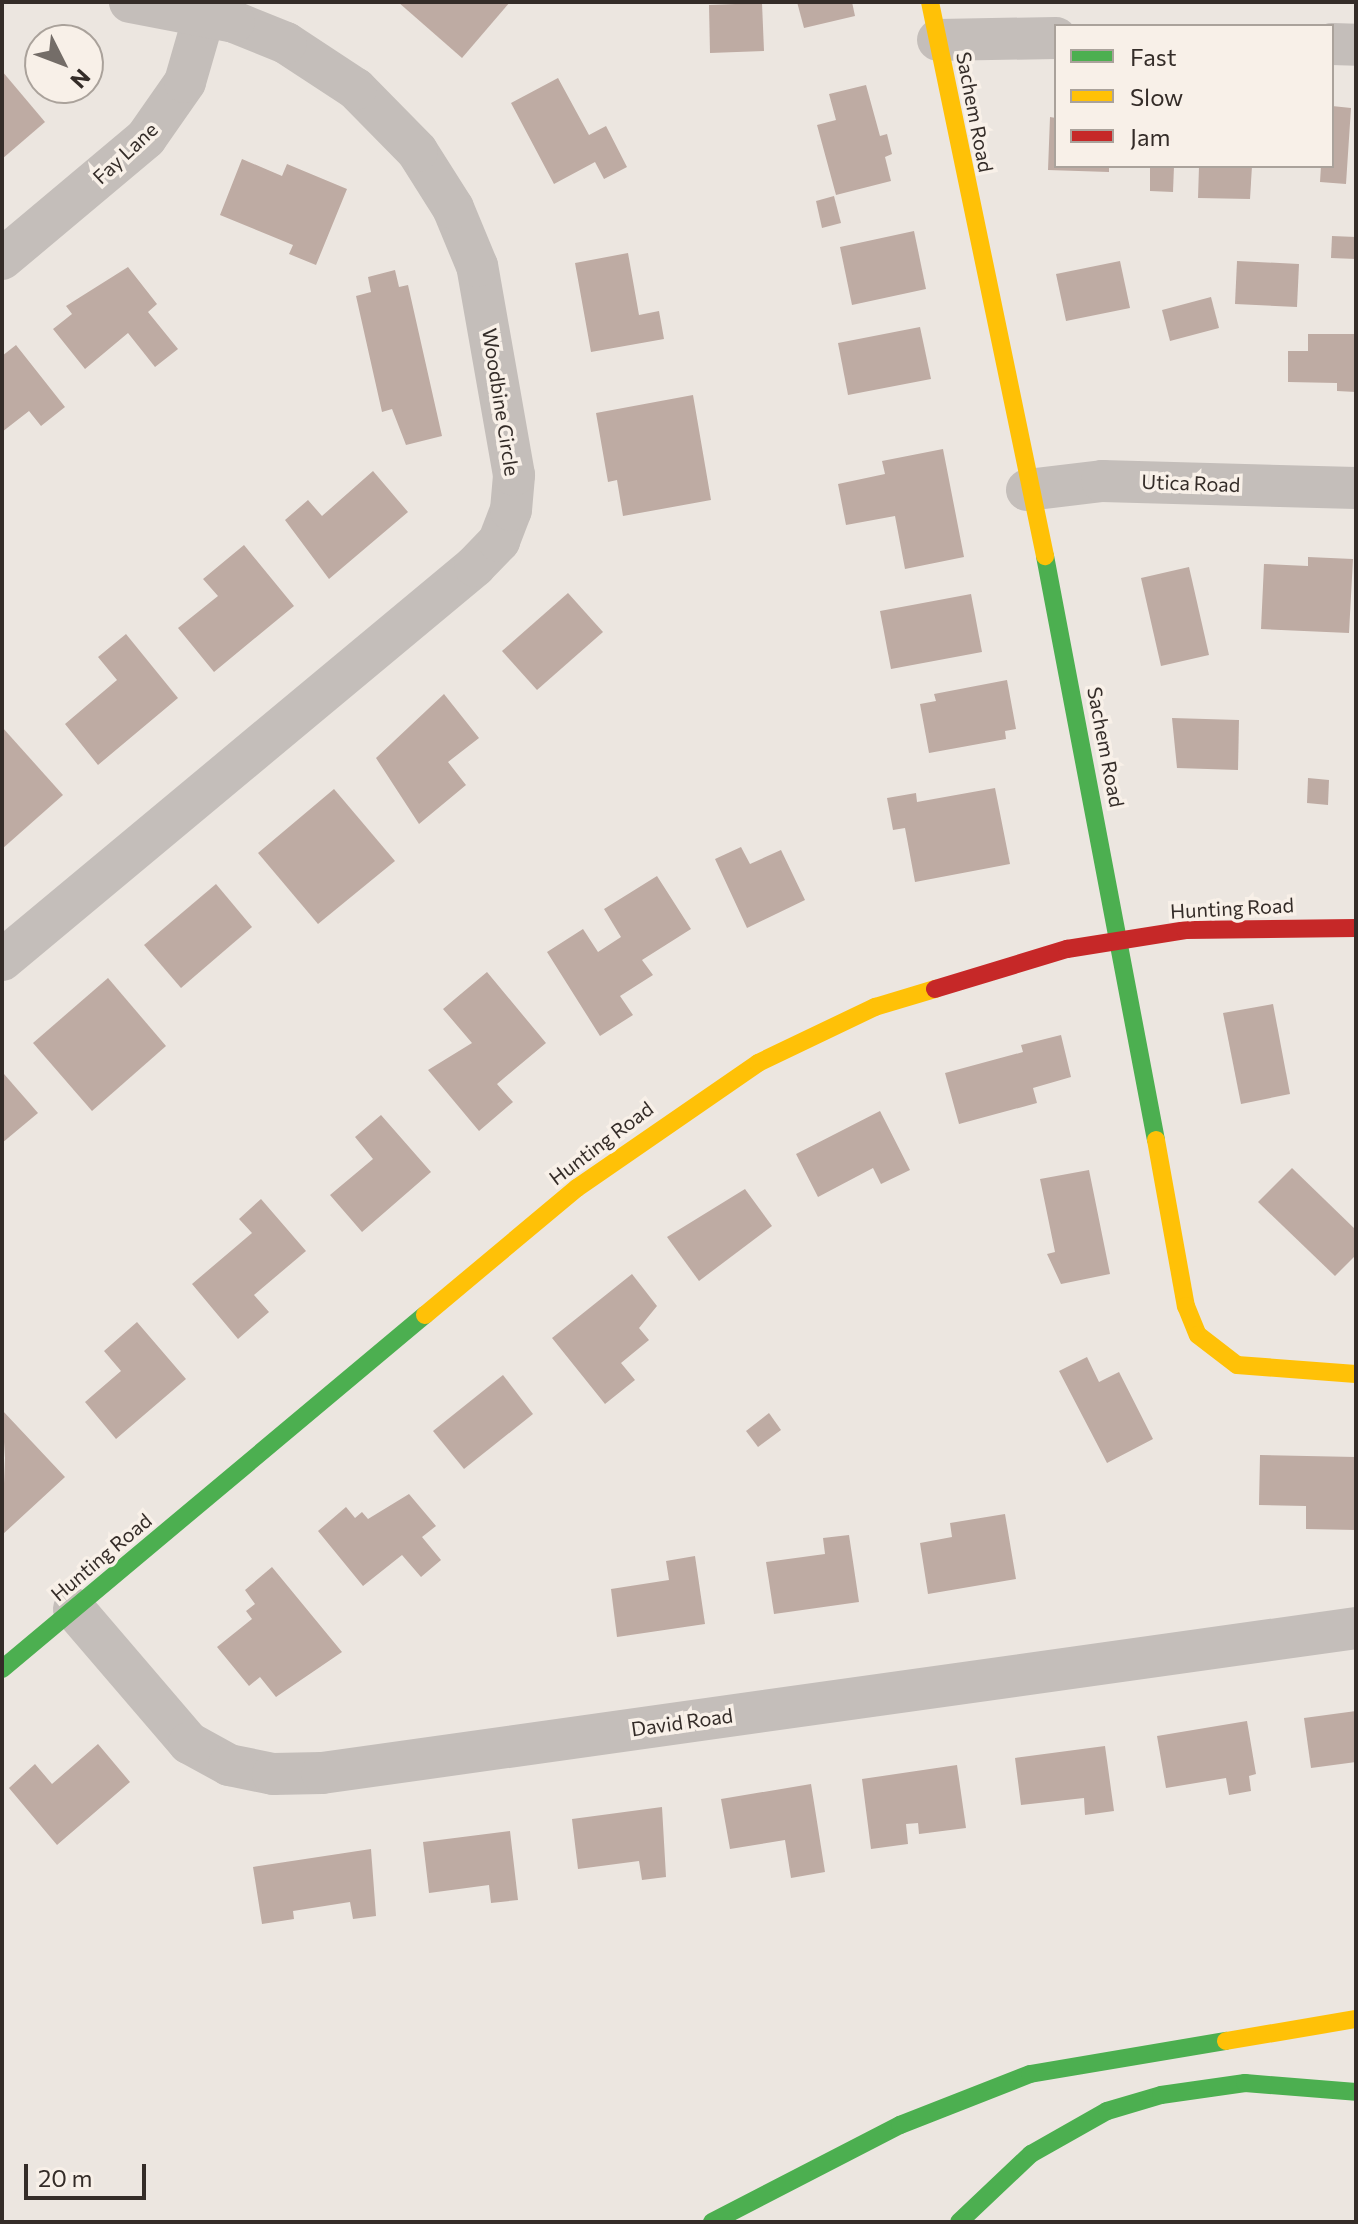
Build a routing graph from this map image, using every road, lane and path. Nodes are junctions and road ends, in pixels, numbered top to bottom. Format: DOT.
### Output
graph roads {
  1 [pos="130,2"];
  2 [pos="204,16"];
  3 [pos="934,21"];
  4 [pos="1054,38"];
  5 [pos="1334,44"];
  6 [pos="1356,45"];
  7 [pos="2,259"];
  8 [pos="1356,488"];
  9 [pos="1027,490"];
  10 [pos="1356,928"];
  11 [pos="1119,939"];
  12 [pos="2,960"];
  13 [pos="1356,1374"];
  14 [pos="74,1609"];
  15 [pos="1356,1628"];
  16 [pos="2,1669"];
  17 [pos="1356,2019"];
  18 [pos="1356,2092"];
  19 [pos="712,2222"];
  20 [pos="959,2222"];
  1 -- 2 [label="street, Woodbine Circle"];
  2 -- 7 [label="street, Fay Lane"];
  2 -- 12 [label="street, Woodbine Circle"];
  3 -- 4 [label="street"];
  3 -- 9 [label="main road, Sachem Road"];
  5 -- 6 [label="street"];
  8 -- 9 [label="street, Utica Road"];
  9 -- 11 [label="main road, Sachem Road"];
  10 -- 11 [label="main road, Hunting Road"];
  11 -- 13 [label="main road, Sachem Road"];
  11 -- 14 [label="main road, Hunting Road"];
  14 -- 15 [label="street, David Road"];
  14 -- 16 [label="main road, Hunting Road"];
  17 -- 19 [label="main road"];
  18 -- 20 [label="main road"];
}
